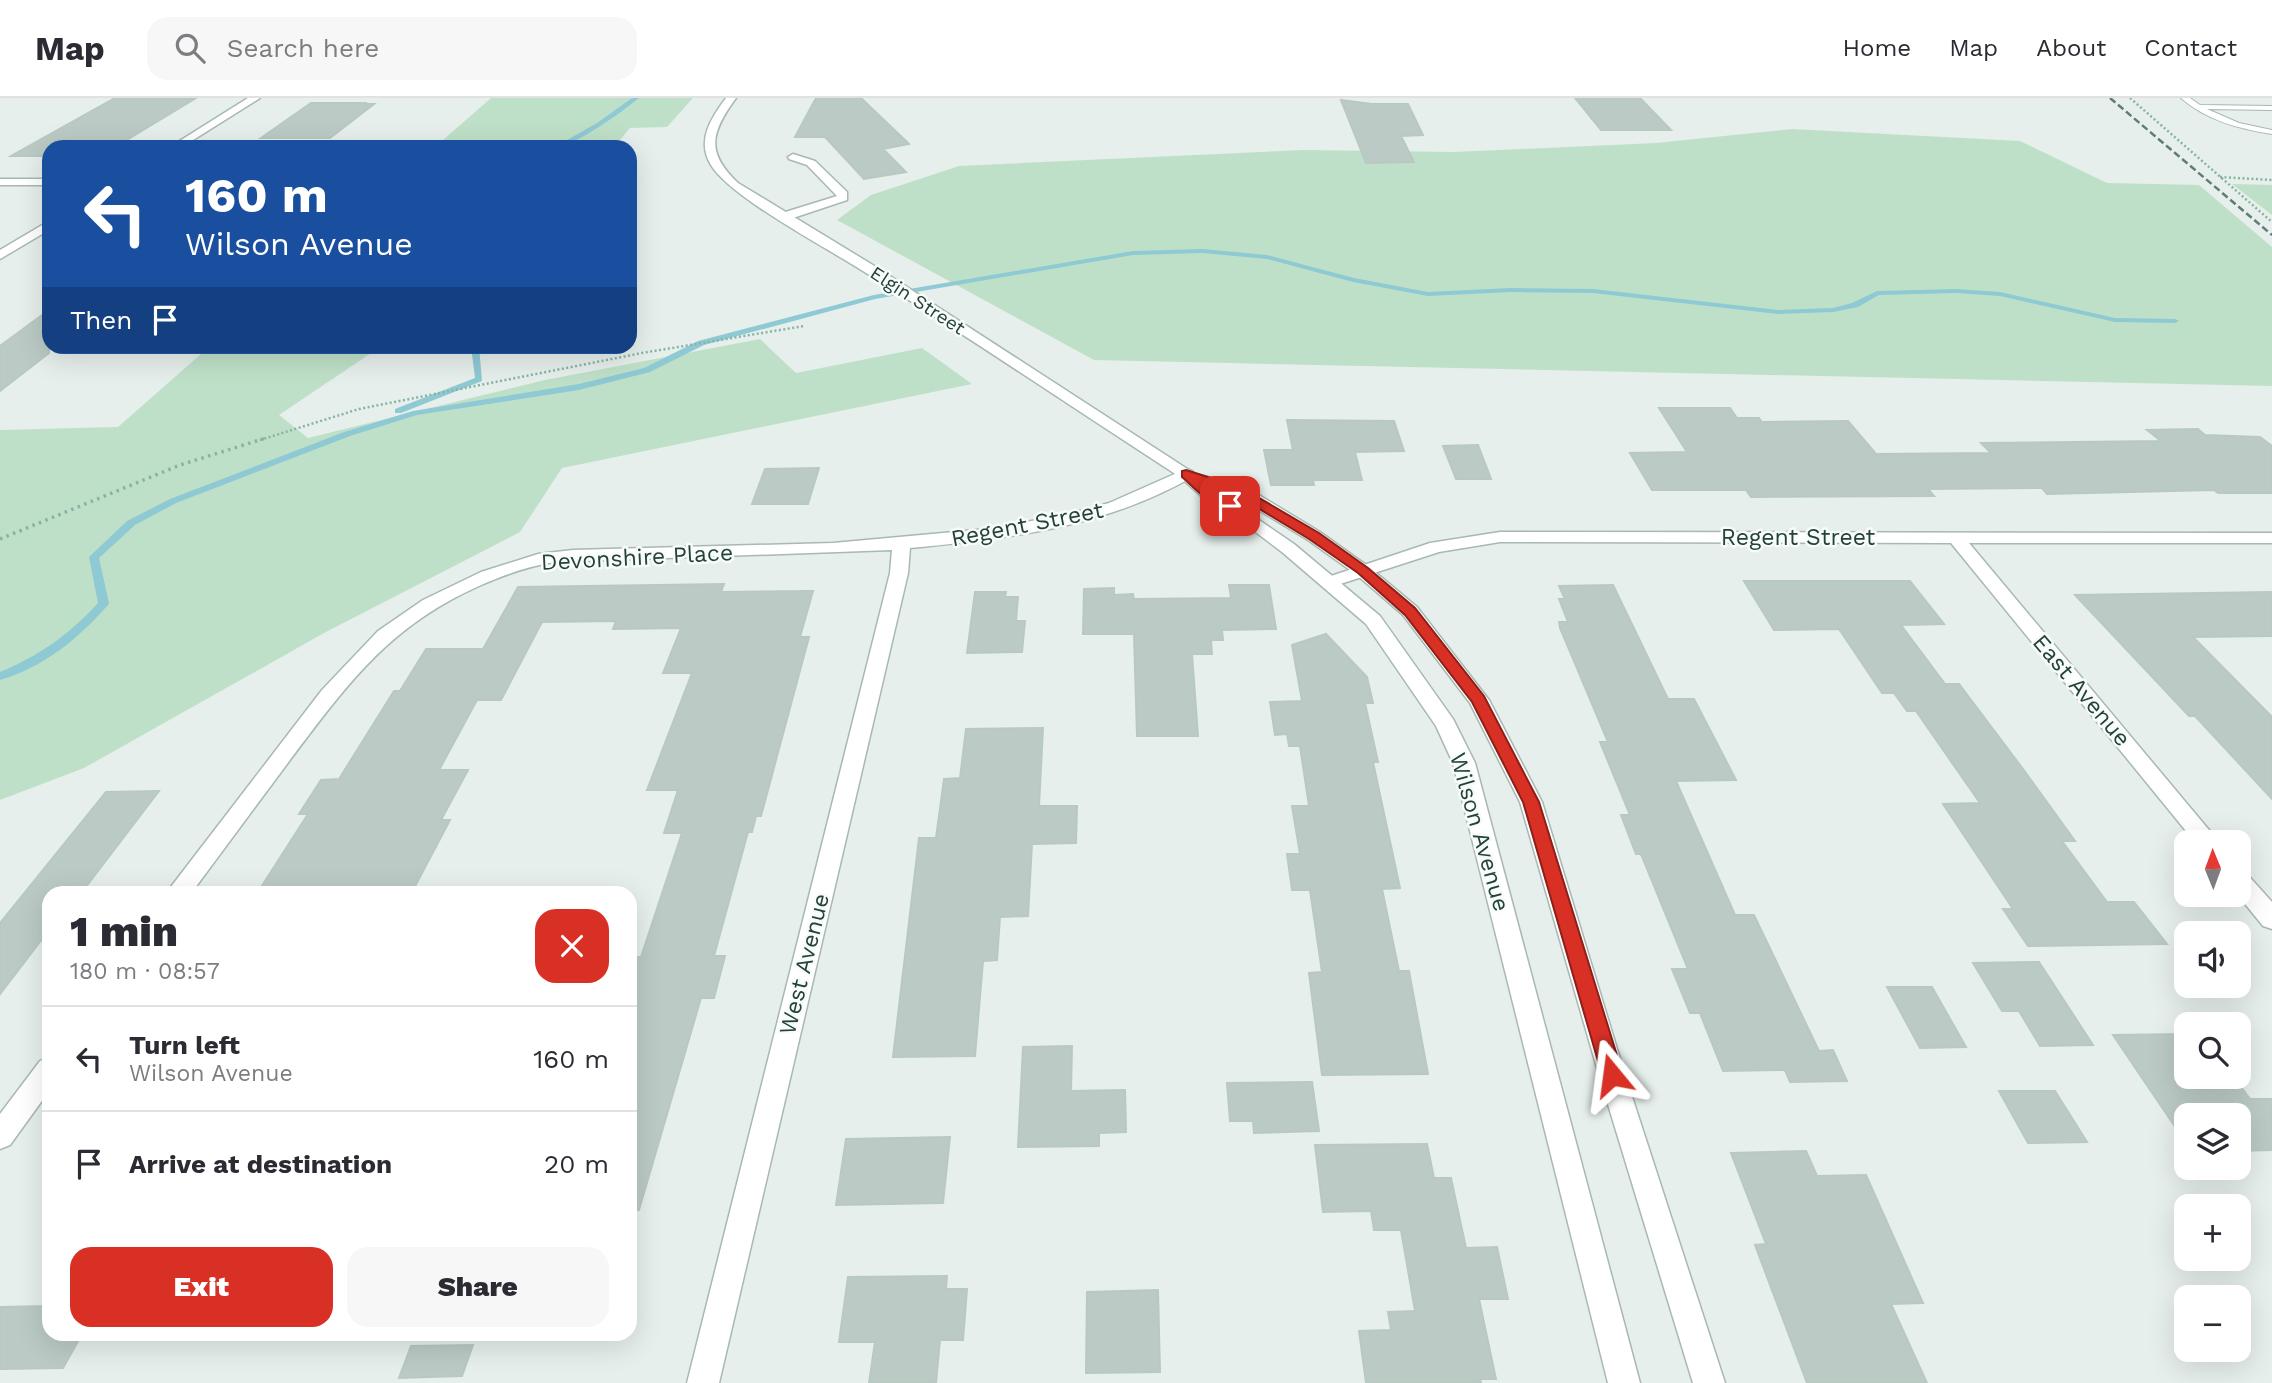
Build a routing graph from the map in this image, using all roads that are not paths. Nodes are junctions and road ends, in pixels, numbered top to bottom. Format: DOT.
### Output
graph roads {
  1 [pos="255,98"];
  2 [pos="731,98"];
  3 [pos="2185,98"];
  4 [pos="2196,107"];
  5 [pos="2272,108"];
  6 [pos="2272,132"];
  7 [pos="187,140"];
  8 [pos="793,157"];
  9 [pos="0,182"];
  10 [pos="42,182"];
  11 [pos="783,217"];
  12 [pos="42,229"];
  13 [pos="0,255"];
  14 [pos="1186,474"];
  15 [pos="1956,538"];
  16 [pos="2272,538"];
  17 [pos="901,544"];
  18 [pos="1363,570"];
  19 [pos="1331,583"];
  20 [pos="2198,830"];
  21 [pos="184,886"];
  22 [pos="2251,894"];
  23 [pos="2272,919"];
  24 [pos="42,1079"];
  25 [pos="0,1136"];
  26 [pos="703,1383"];
  27 [pos="1625,1383"];
  28 [pos="1709,1383"];
  1 -- 7 [label="street"];
  2 -- 11 [label="street, Elgin Street"];
  3 -- 4 [label="lane"];
  4 -- 5 [label="lane"];
  4 -- 6 [label="lane"];
  8 -- 11 [label="street"];
  9 -- 10 [label="street"];
  11 -- 14 [label="street, Elgin Street"];
  12 -- 13 [label="street"];
  14 -- 17 [label="street, Regent Street"];
  14 -- 18 [label="street, Wilson Avenue"];
  14 -- 19 [label="street, Wilson Avenue"];
  15 -- 16 [label="street, Regent Street"];
  15 -- 18 [label="street, Regent Street"];
  15 -- 20 [label="street, East Avenue"];
  17 -- 21 [label="street, Devonshire Place"];
  17 -- 26 [label="street, West Avenue"];
  18 -- 19 [label="street, Regent Street"];
  18 -- 28 [label="street, Wilson Avenue"];
  19 -- 27 [label="street, Wilson Avenue"];
  22 -- 23 [label="street"];
  24 -- 25 [label="street"];
}
